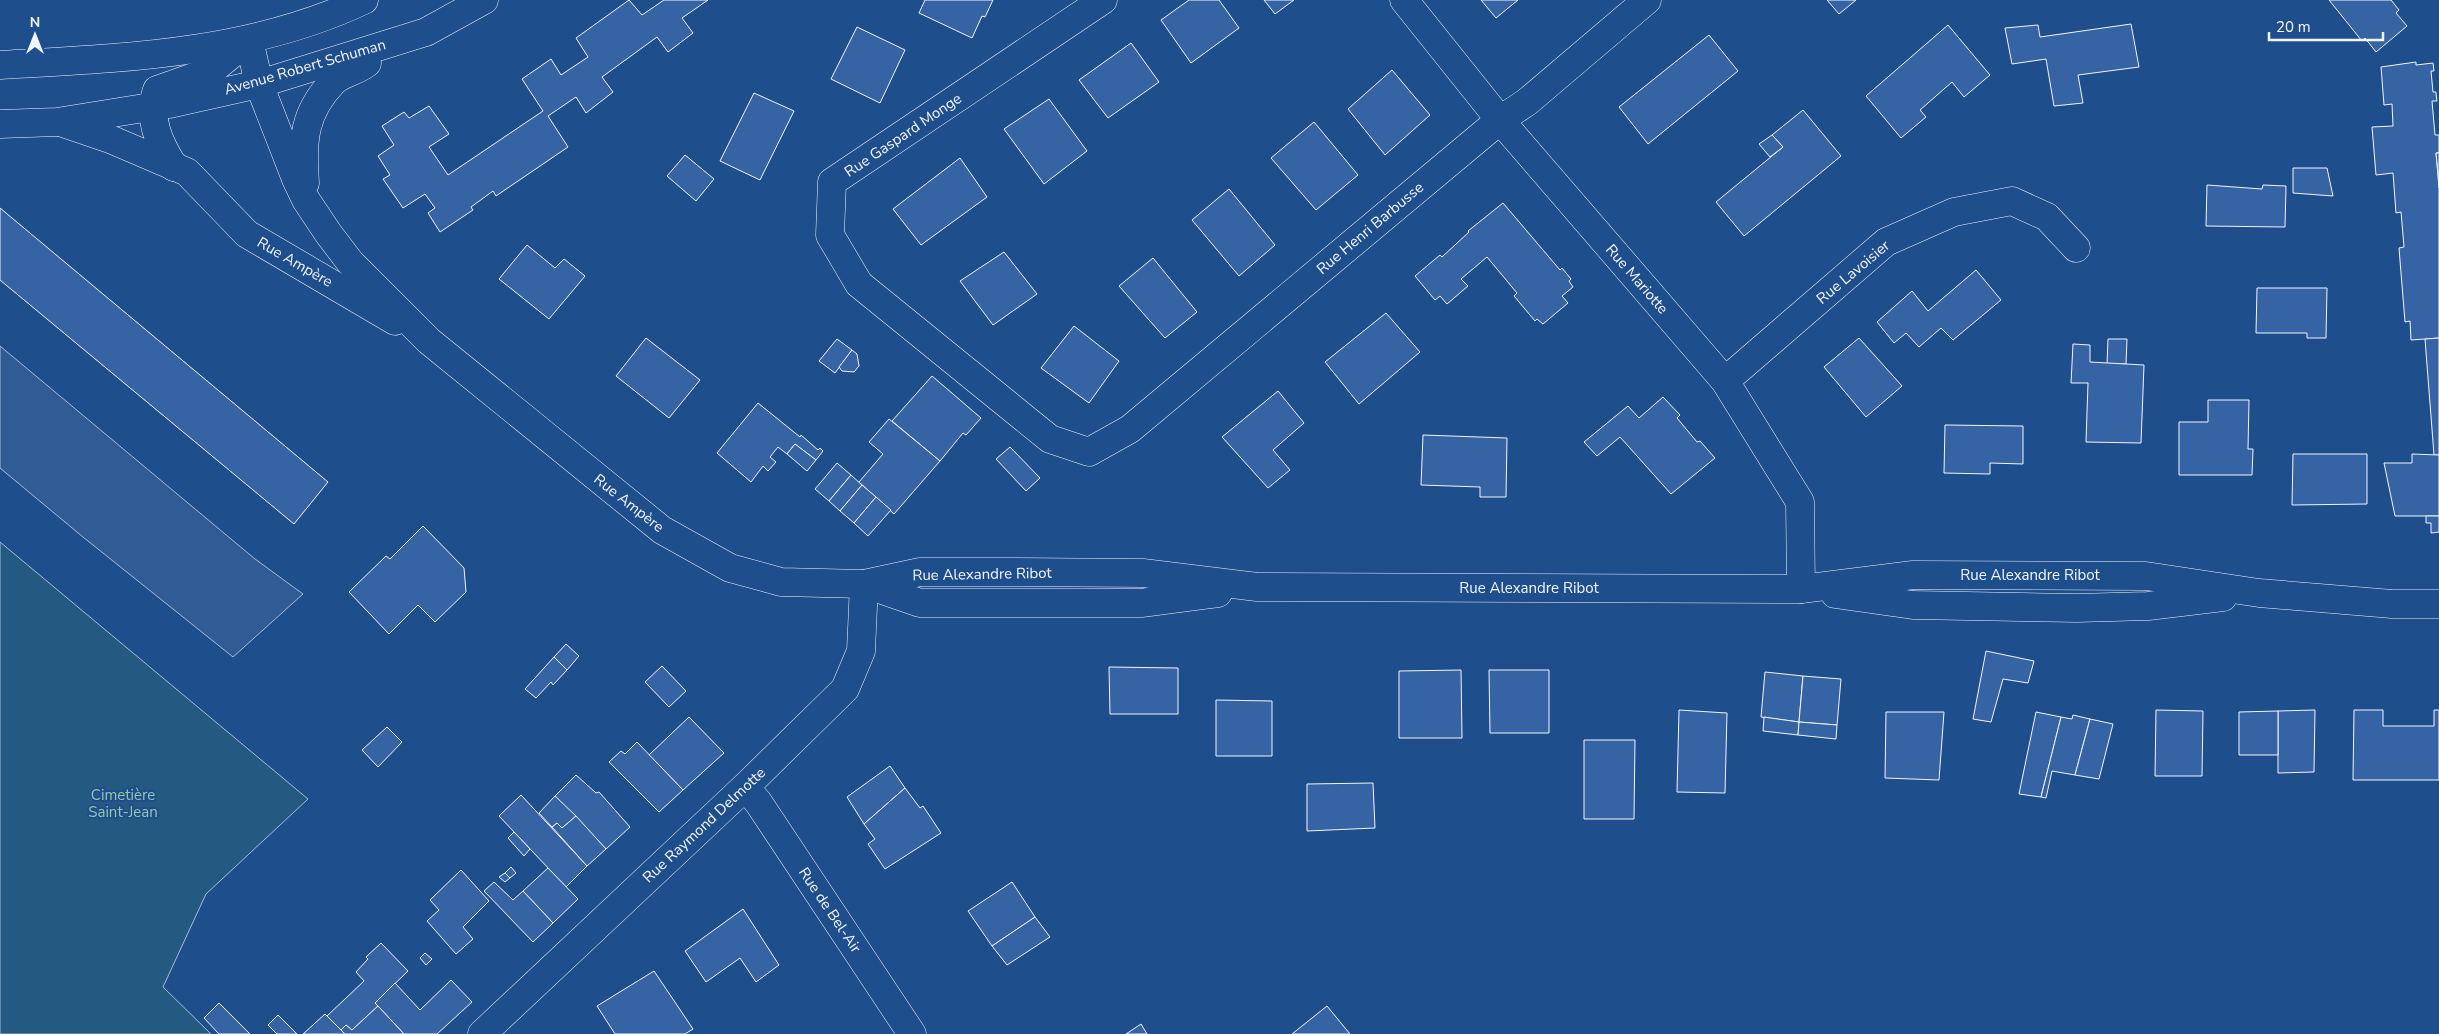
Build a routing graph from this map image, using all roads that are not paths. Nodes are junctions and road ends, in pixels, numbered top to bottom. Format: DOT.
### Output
graph roads {
  1 [pos="364,0"];
  2 [pos="484,0"];
  3 [pos="1103,0"];
  4 [pos="1404,0"];
  5 [pos="1647,0"];
  6 [pos="249,40"];
  7 [pos="392,42"];
  8 [pos="0,65"];
  9 [pos="259,84"];
  10 [pos="152,105"];
  11 [pos="1500,120"];
  12 [pos="57,122"];
  13 [pos="0,124"];
  14 [pos="174,166"];
  15 [pos="306,200"];
  16 [pos="2076,248"];
  17 [pos="429,341"];
  18 [pos="1725,381"];
  19 [pos="1089,452"];
  20 [pos="864,584"];
  21 [pos="1801,589"];
  22 [pos="2439,604"];
  23 [pos="745,787"];
  24 [pos="482,1034"];
  25 [pos="912,1034"];
  1 -- 6 [label="main road"];
  2 -- 7 [label="main road, Avenue Robert Schuman"];
  3 -- 19 [label="main road, Rue Gaspard Monge"];
  4 -- 11 [label="main road, Rue Mariotte"];
  5 -- 11 [label="main road, Rue Henri Barbusse"];
  6 -- 8 [label="main road"];
  6 -- 9 [label="main road, Rue Ampère"];
  6 -- 10 [label="main road"];
  7 -- 9 [label="main road, Avenue Robert Schuman"];
  7 -- 15 [label="main road, Rue Ampère"];
  9 -- 10 [label="main road, Avenue Robert Schuman"];
  9 -- 15 [label="main road, Rue Ampère"];
  10 -- 12 [label="main road, Avenue Robert Schuman"];
  10 -- 14 [label="main road, Rue Ampère"];
  11 -- 18 [label="main road, Rue Mariotte"];
  11 -- 19 [label="main road, Rue Henri Barbusse"];
  12 -- 13 [label="main road, Avenue Robert Schuman"];
  12 -- 14 [label="main road, Rue Ampère"];
  14 -- 17 [label="main road, Rue Ampère"];
  15 -- 17 [label="main road, Rue Ampère"];
  16 -- 18 [label="main road, Rue Lavoisier"];
  17 -- 20 [label="main road, Rue Ampère"];
  18 -- 21 [label="main road, Rue Mariotte"];
  20 -- 21 [label="main road, Rue Alexandre Ribot"];
  20 -- 23 [label="main road, Rue Raymond Delmotte"];
  21 -- 22 [label="main road, Rue Alexandre Ribot"];
  23 -- 24 [label="main road, Rue Raymond Delmotte"];
  23 -- 25 [label="main road, Rue de Bel-Air"];
}
